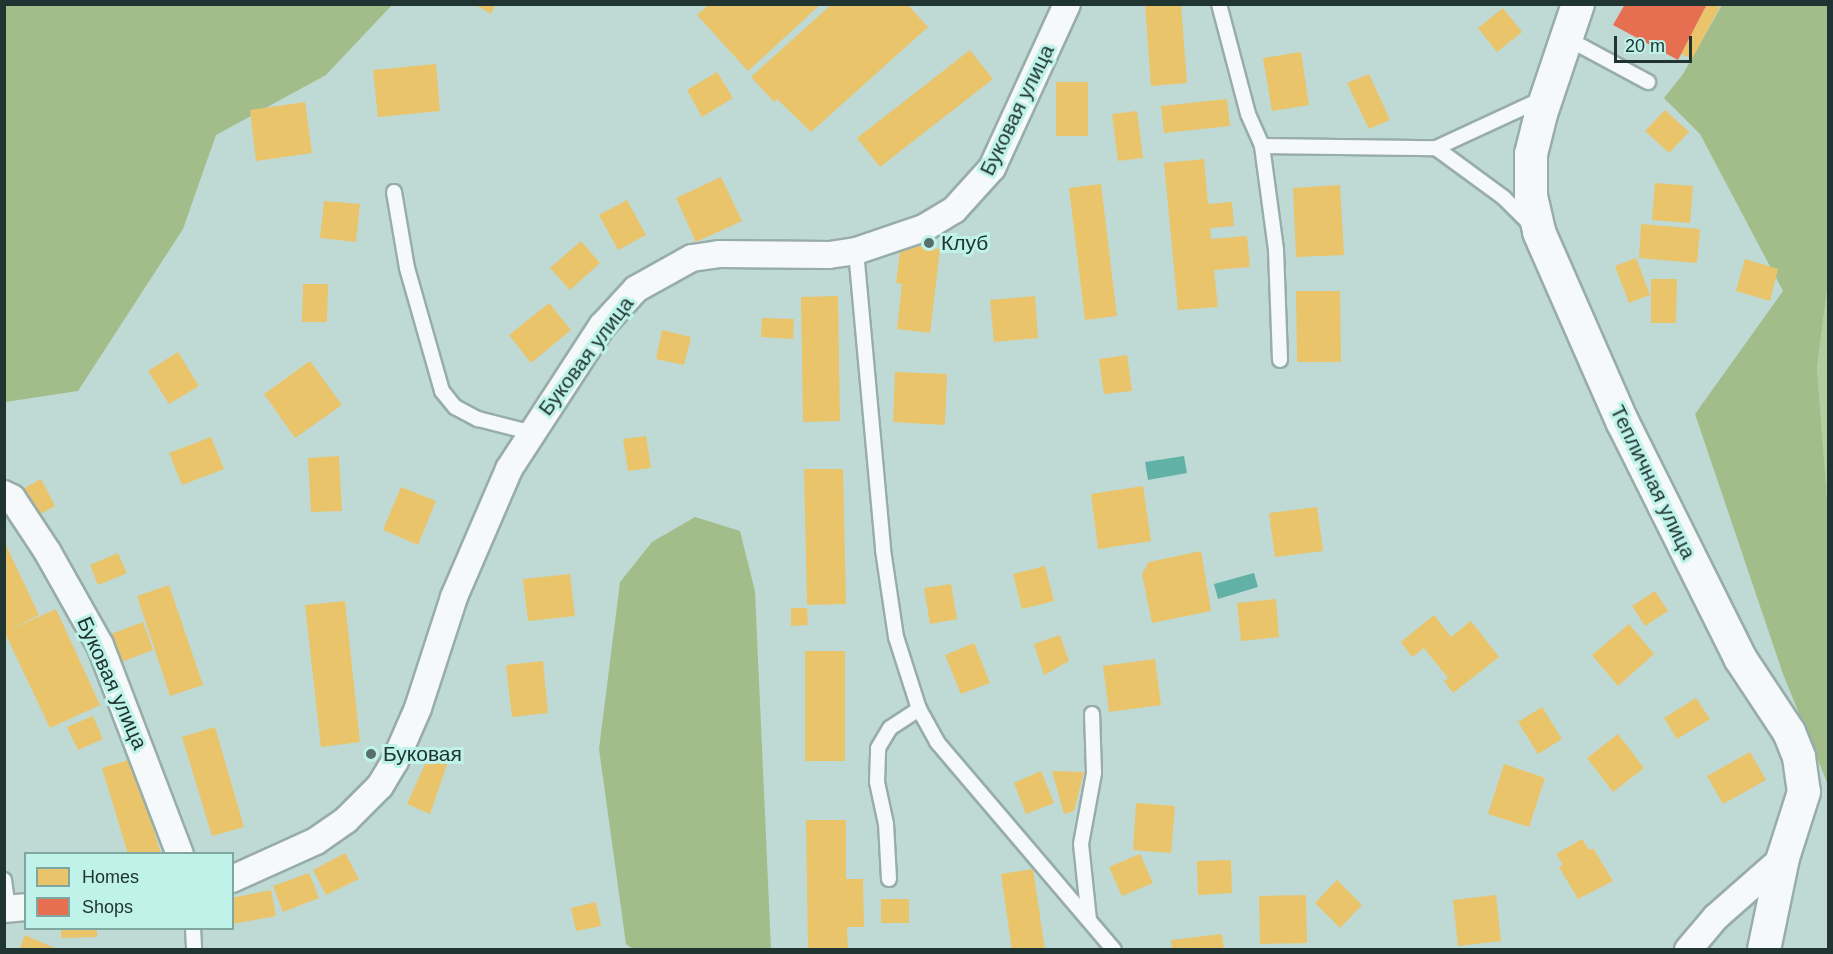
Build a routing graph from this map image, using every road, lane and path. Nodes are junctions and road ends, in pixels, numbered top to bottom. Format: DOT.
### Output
graph roads {
  1 [pos="1067,4"];
  2 [pos="1219,4"];
  3 [pos="1578,4"];
  4 [pos="1568,39"];
  5 [pos="1648,82"];
  6 [pos="1546,97"];
  7 [pos="1262,146"];
  8 [pos="1436,148"];
  9 [pos="394,192"];
  10 [pos="1539,232"];
  11 [pos="856,251"];
  12 [pos="1280,360"];
  13 [pos="529,432"];
  14 [pos="4,494"];
  15 [pos="919,709"];
  16 [pos="1092,714"];
  17 [pos="179,852"];
  18 [pos="1783,858"];
  19 [pos="234,878"];
  20 [pos="889,879"];
  21 [pos="4,880"];
  22 [pos="11,910"];
  23 [pos="1089,920"];
  24 [pos="193,930"];
  25 [pos="194,950"];
  26 [pos="1114,950"];
  27 [pos="1688,950"];
  28 [pos="1764,950"];
  1 -- 11 [label="street, Буковая улица"];
  2 -- 7 [label="lane"];
  3 -- 4 [label="street, Тепличная улица"];
  4 -- 5 [label="lane"];
  4 -- 6 [label="street, Тепличная улица"];
  6 -- 8 [label="lane"];
  6 -- 10 [label="street, Тепличная улица"];
  7 -- 8 [label="lane"];
  7 -- 12 [label="lane"];
  8 -- 10 [label="lane"];
  9 -- 13 [label="lane"];
  10 -- 18 [label="street, Тепличная улица"];
  11 -- 13 [label="street, Буковая улица"];
  11 -- 15 [label="lane"];
  13 -- 19 [label="street, Буковая улица"];
  14 -- 17 [label="street, Буковая улица"];
  15 -- 20 [label="lane"];
  15 -- 23 [label="lane"];
  16 -- 23 [label="lane"];
  18 -- 27 [label="street"];
  18 -- 28 [label="street, Тепличная улица"];
  21 -- 22 [label="lane"];
  23 -- 26 [label="lane"];
  24 -- 25 [label="lane"];
}
